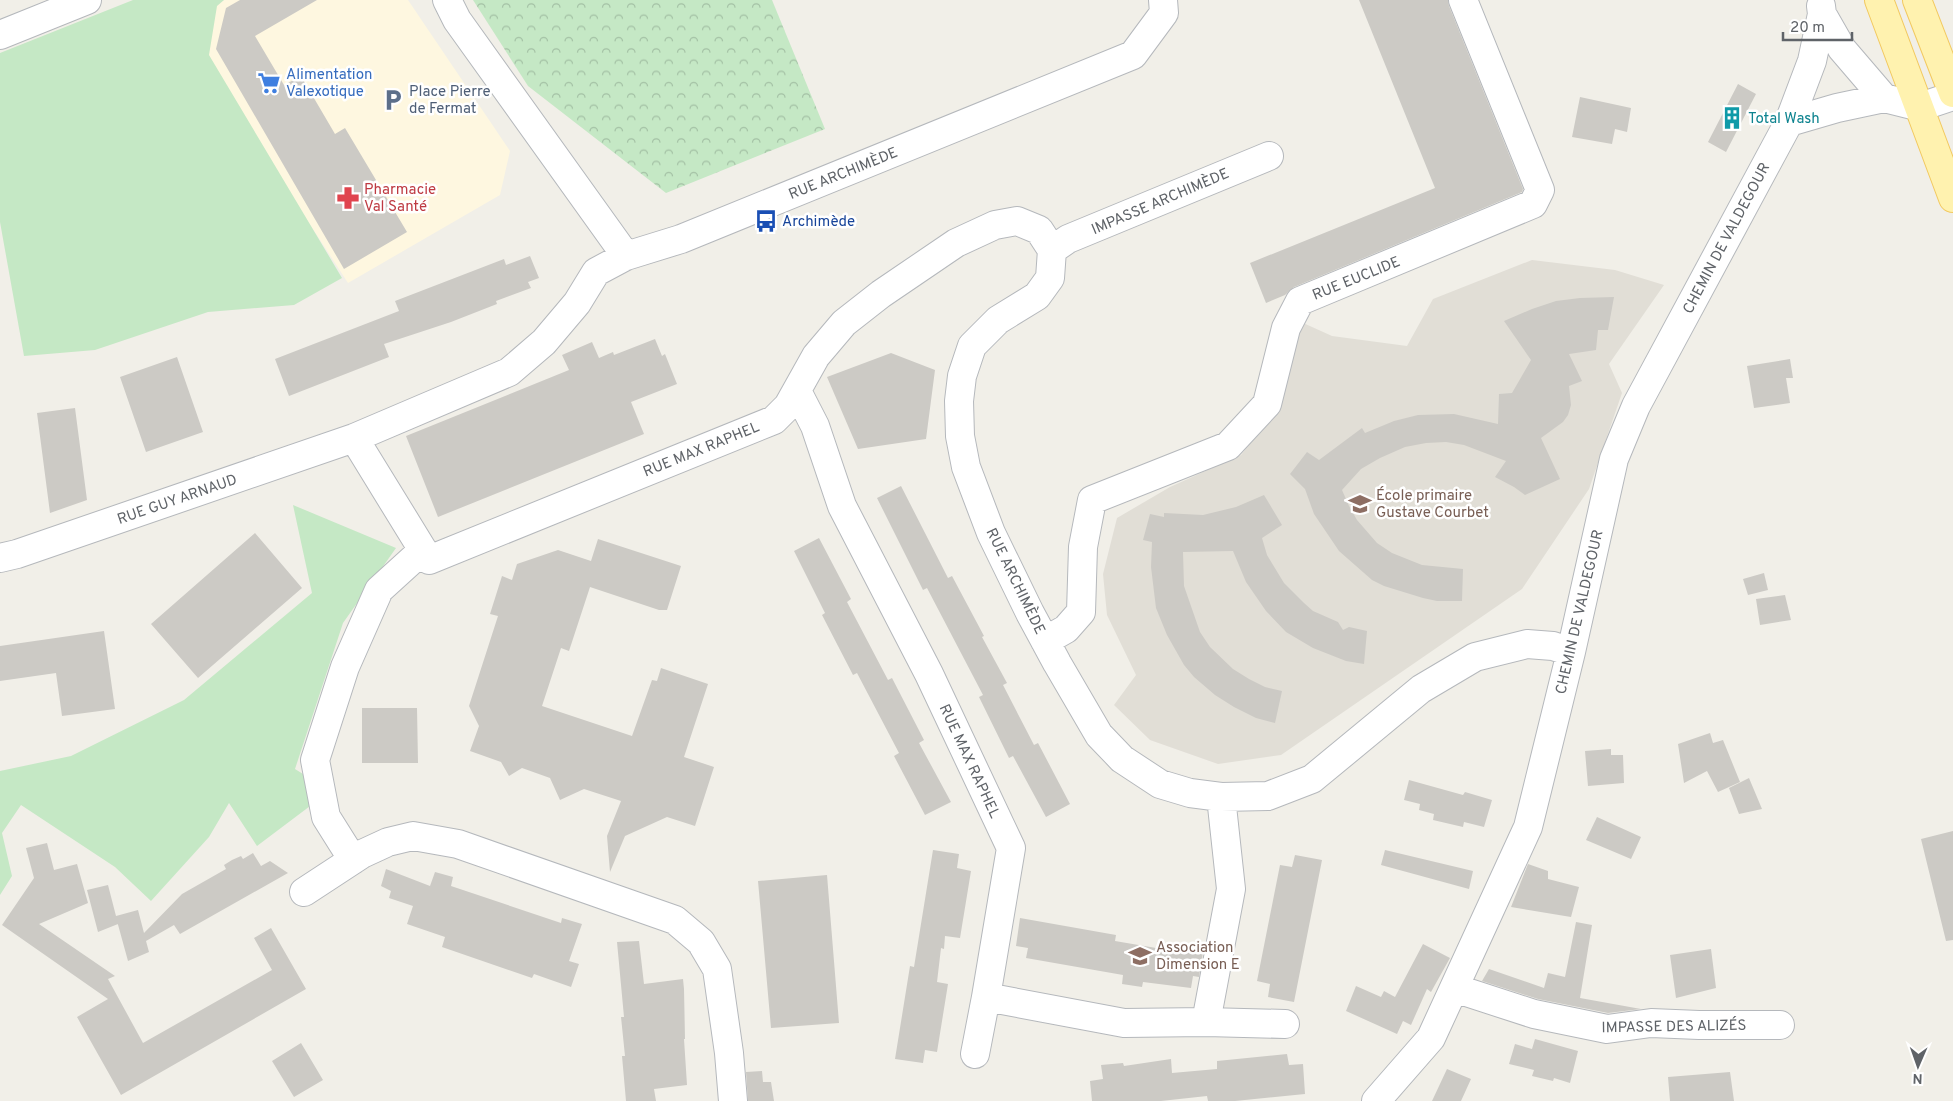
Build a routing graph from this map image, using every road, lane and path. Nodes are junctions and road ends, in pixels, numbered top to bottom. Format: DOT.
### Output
graph roads {
  1 [pos="86,0"];
  2 [pos="447,0"];
  3 [pos="1463,0"];
  4 [pos="1879,0"];
  5 [pos="1917,0"];
  6 [pos="1817,5"];
  7 [pos="1164,6"];
  8 [pos="0,35"];
  9 [pos="1953,95"];
  10 [pos="1884,98"];
  11 [pos="1920,107"];
  12 [pos="1789,122"];
  13 [pos="1269,156"];
  14 [pos="1953,198"];
  15 [pos="1052,250"];
  16 [pos="626,256"];
  17 [pos="797,391"];
  18 [pos="354,438"];
  19 [pos="423,550"];
  20 [pos="0,558"];
  21 [pos="1045,641"];
  22 [pos="1571,652"];
  23 [pos="1221,798"];
  24 [pos="353,860"];
  25 [pos="304,892"];
  26 [pos="1454,988"];
  27 [pos="986,997"];
  28 [pos="1206,1022"];
  29 [pos="1284,1024"];
  30 [pos="1780,1025"];
  31 [pos="976,1054"];
  32 [pos="733,1101"];
  33 [pos="1376,1101"];
  1 -- 8 [label="street"];
  2 -- 16 [label="street"];
  3 -- 21 [label="street, RUE EUCLIDE"];
  4 -- 11 [label="main road"];
  5 -- 9 [label="main road"];
  6 -- 10 [label="street"];
  6 -- 12 [label="street, CHEMIN DE VALDEGOUR"];
  7 -- 16 [label="street, RUE ARCHIMÈDE"];
  9 -- 11 [label="street"];
  10 -- 11 [label="street"];
  10 -- 12 [label="street"];
  11 -- 14 [label="main road"];
  12 -- 22 [label="street, CHEMIN DE VALDEGOUR"];
  13 -- 15 [label="street, IMPASSE ARCHIMÈDE"];
  15 -- 17 [label="street"];
  15 -- 21 [label="street, RUE ARCHIMÈDE"];
  16 -- 18 [label="street"];
  17 -- 19 [label="street, RUE MAX RAPHEL"];
  17 -- 27 [label="street, RUE MAX RAPHEL"];
  18 -- 19 [label="street"];
  18 -- 20 [label="street, RUE GUY ARNAUD"];
  19 -- 24 [label="street"];
  21 -- 23 [label="street, RUE ARCHIMÈDE"];
  22 -- 23 [label="street, RUE ARCHIMÈDE"];
  22 -- 26 [label="street, CHEMIN DE VALDEGOUR"];
  23 -- 28 [label="street"];
  24 -- 25 [label="street"];
  24 -- 32 [label="street"];
  26 -- 30 [label="street, IMPASSE DES ALIZÉS"];
  26 -- 33 [label="street, CHEMIN DE VALDEGOUR"];
  27 -- 28 [label="street"];
  27 -- 31 [label="street, RUE MAX RAPHEL"];
  28 -- 29 [label="street"];
}
